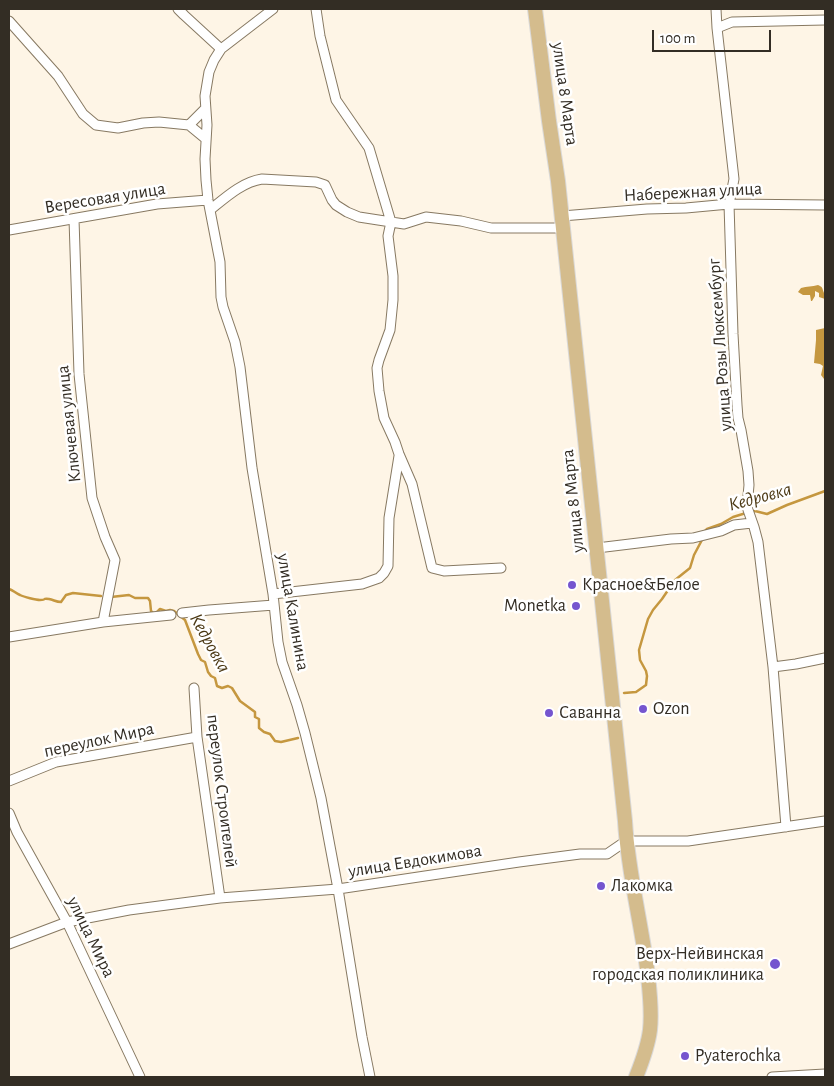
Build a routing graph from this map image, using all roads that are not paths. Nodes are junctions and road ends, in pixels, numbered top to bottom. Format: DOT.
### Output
graph roads {
  1 [pos="178,9"];
  2 [pos="273,9"];
  3 [pos="316,9"];
  4 [pos="536,9"];
  5 [pos="716,9"];
  6 [pos="825,20"];
  7 [pos="9,21"];
  8 [pos="717,28"];
  9 [pos="221,48"];
  10 [pos="205,109"];
  11 [pos="189,125"];
  12 [pos="206,139"];
  13 [pos="208,200"];
  14 [pos="729,204"];
  15 [pos="825,205"];
  16 [pos="210,210"];
  17 [pos="74,219"];
  18 [pos="391,222"];
  19 [pos="562,222"];
  20 [pos="9,230"];
  21 [pos="399,454"];
  22 [pos="750,517"];
  23 [pos="596,548"];
  24 [pos="501,568"];
  25 [pos="273,594"];
  26 [pos="274,605"];
  27 [pos="182,613"];
  28 [pos="171,615"];
  29 [pos="103,622"];
  30 [pos="9,637"];
  31 [pos="825,658"];
  32 [pos="773,667"];
  33 [pos="194,688"];
  34 [pos="197,737"];
  35 [pos="9,781"];
  36 [pos="9,813"];
  37 [pos="825,821"];
  38 [pos="786,827"];
  39 [pos="626,841"];
  40 [pos="338,889"];
  41 [pos="220,898"];
  42 [pos="67,922"];
  43 [pos="9,944"];
  44 [pos="825,1074"];
  45 [pos="140,1077"];
  46 [pos="370,1077"];
  47 [pos="637,1077"];
  48 [pos="772,1077"];
  1 -- 9 [label="street"];
  2 -- 9 [label="street"];
  3 -- 18 [label="street"];
  4 -- 19 [label="main road, улица 8 Марта"];
  5 -- 8 [label="street, улица Розы Люксембург"];
  6 -- 8 [label="street"];
  7 -- 11 [label="street"];
  8 -- 14 [label="street, улица Розы Люксембург"];
  9 -- 10 [label="street, улица Калинина"];
  10 -- 11 [label="street"];
  10 -- 12 [label="street, улица Калинина"];
  11 -- 12 [label="street"];
  12 -- 13 [label="street, улица Калинина"];
  13 -- 16 [label="street, улица Калинина"];
  13 -- 17 [label="street, Вересовая улица"];
  14 -- 15 [label="street, Набережная улица"];
  14 -- 19 [label="street, Набережная улица"];
  14 -- 22 [label="street, улица Розы Люксембург"];
  16 -- 18 [label="street"];
  16 -- 25 [label="street, улица Калинина"];
  17 -- 20 [label="street, Вересовая улица"];
  17 -- 29 [label="street, Ключевая улица"];
  18 -- 19 [label="street"];
  18 -- 21 [label="street"];
  19 -- 23 [label="main road, улица 8 Марта"];
  21 -- 24 [label="street"];
  21 -- 25 [label="street"];
  22 -- 23 [label="street"];
  22 -- 32 [label="street, улица Розы Люксембург"];
  23 -- 39 [label="main road, улица 8 Марта"];
  25 -- 26 [label="street, улица Калинина"];
  26 -- 27 [label="street"];
  26 -- 40 [label="street, улица Калинина"];
  28 -- 29 [label="street"];
  29 -- 30 [label="street"];
  31 -- 32 [label="street"];
  32 -- 38 [label="street, улица Розы Люксембург"];
  33 -- 34 [label="street, переулок Строителей"];
  34 -- 35 [label="street, переулок Мира"];
  34 -- 41 [label="street, переулок Строителей"];
  36 -- 42 [label="street, улица Мира"];
  37 -- 38 [label="street"];
  38 -- 39 [label="street"];
  39 -- 40 [label="street, улица Евдокимова"];
  39 -- 47 [label="main road, улица 8 Марта"];
  40 -- 41 [label="street, улица Евдокимова"];
  40 -- 46 [label="street, улица Калинина"];
  41 -- 42 [label="street, улица Евдокимова"];
  42 -- 43 [label="street, улица Евдокимова"];
  42 -- 45 [label="street, улица Мира"];
  44 -- 48 [label="street"];
}
